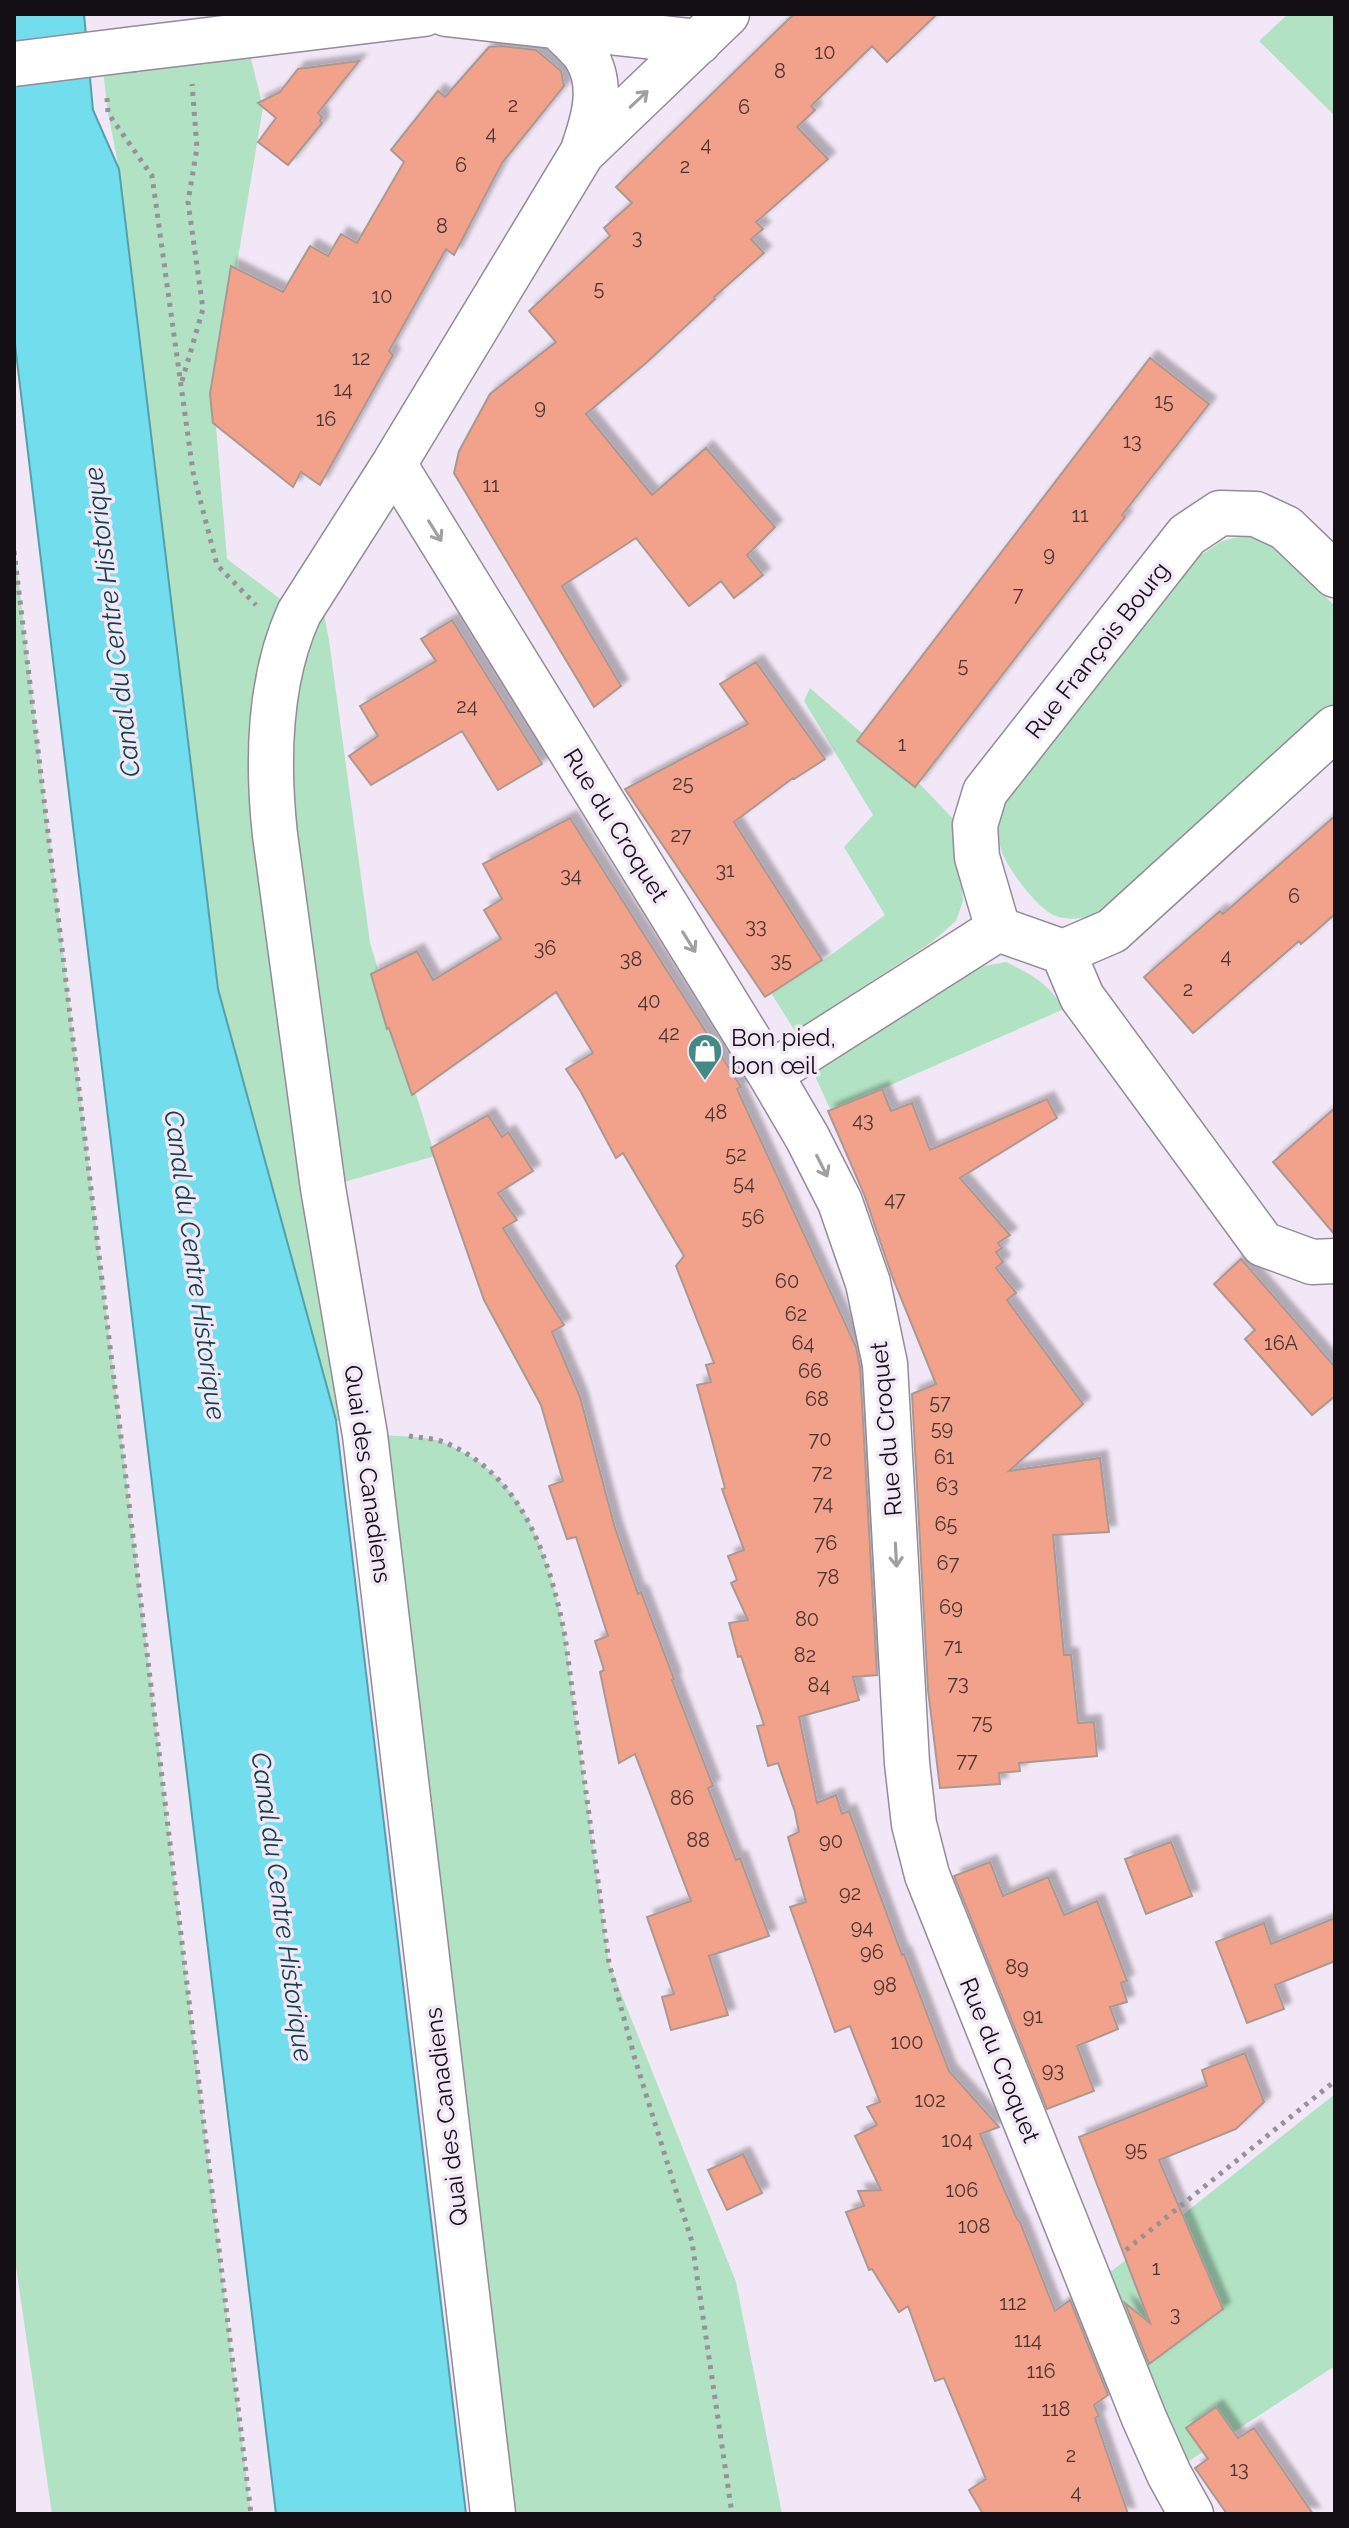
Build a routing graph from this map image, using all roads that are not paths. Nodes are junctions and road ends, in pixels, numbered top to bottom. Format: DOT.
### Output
graph roads {
  1 [pos="424,14"];
  2 [pos="446,14"];
  3 [pos="711,23"];
  4 [pos="245,24"];
  5 [pos="558,27"];
  6 [pos="14,64"];
  7 [pos="582,153"];
  8 [pos="394,464"];
  9 [pos="1335,575"];
  10 [pos="1335,728"];
  11 [pos="998,929"];
  12 [pos="1063,952"];
  13 [pos="770,1074"];
  14 [pos="1335,1261"];
  15 [pos="493,2514"];
  16 [pos="1191,2514"];
  1 -- 4 [label="street"];
  2 -- 5 [label="street"];
  3 -- 5 [label="street"];
  7 -- 3 [label="street, one-way"];
  4 -- 6 [label="street, bridge"];
  5 -- 7 [label="street"];
  7 -- 8 [label="street"];
  8 -- 13 [label="street, Rue du Croquet, one-way"];
  8 -- 15 [label="street, Quai des Canadiens"];
  9 -- 11 [label="street, Rue François Bourg"];
  10 -- 12 [label="street"];
  11 -- 12 [label="street"];
  11 -- 13 [label="street"];
  12 -- 14 [label="street"];
  13 -- 16 [label="street, Rue du Croquet, one-way"];
}
